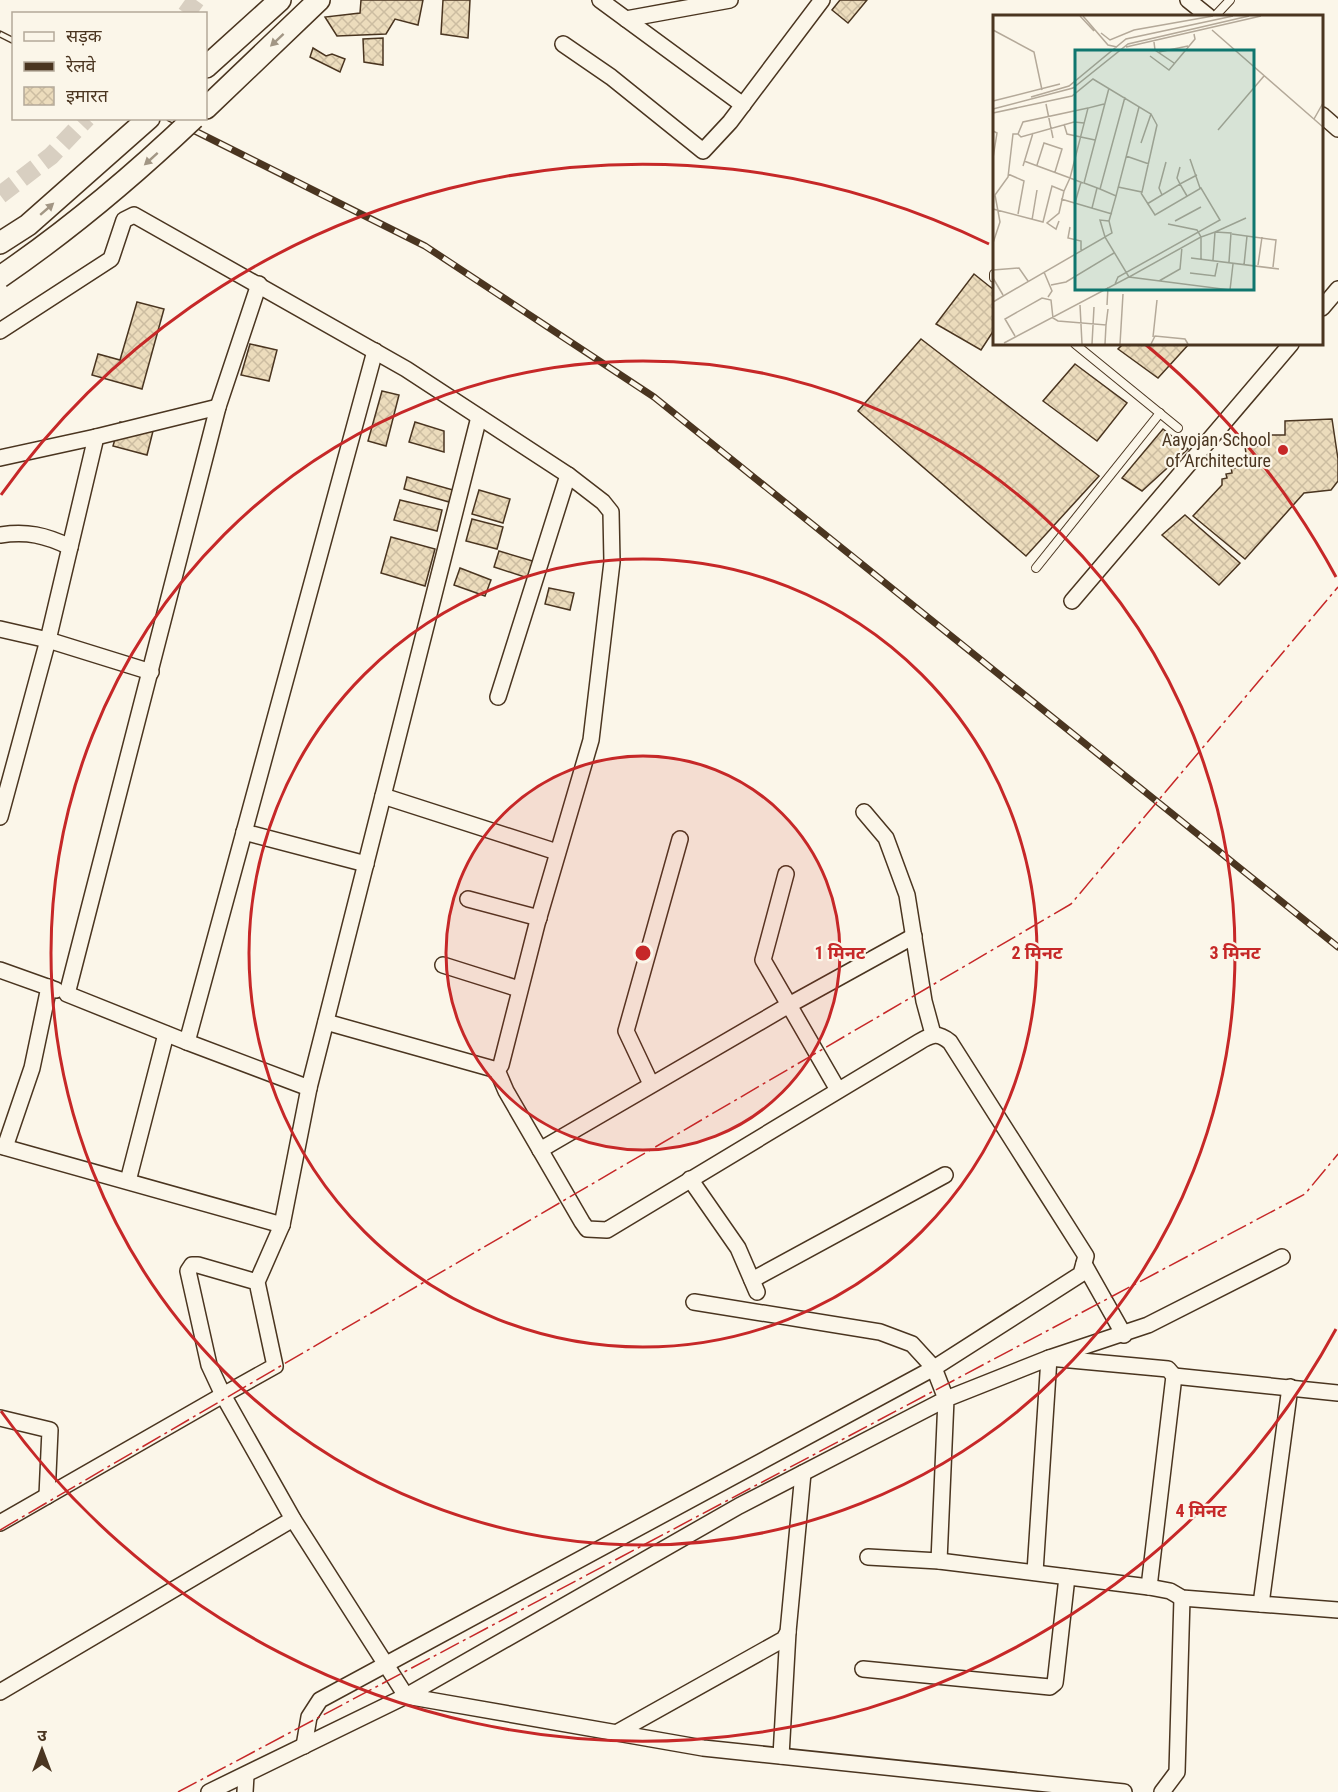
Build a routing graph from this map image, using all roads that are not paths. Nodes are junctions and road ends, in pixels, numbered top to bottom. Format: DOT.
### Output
graph roads {
  1 [pos="280,0"];
  2 [pos="320,0"];
  3 [pos="600,0"];
  4 [pos="730,0"];
  5 [pos="822,0"];
  6 [pos="1188,0"];
  7 [pos="1230,0"];
  8 [pos="1207,15"];
  9 [pos="1216,15"];
  10 [pos="626,19"];
  11 [pos="563,44"];
  12 [pos="207,66"];
  13 [pos="743,105"];
  14 [pos="207,107"];
  15 [pos="1323,116"];
  16 [pos="147,120"];
  17 [pos="192,120"];
  18 [pos="1338,129"];
  19 [pos="0,243"];
  20 [pos="0,277"];
  21 [pos="259,284"];
  22 [pos="1338,289"];
  23 [pos="1323,307"];
  24 [pos="0,331"];
  25 [pos="1076,345"];
  26 [pos="1290,345"];
  27 [pos="375,351"];
  28 [pos="218,407"];
  29 [pos="1160,413"];
  30 [pos="480,417"];
  31 [pos="1178,428"];
  32 [pos="96,437"];
  33 [pos="0,458"];
  34 [pos="567,475"];
  35 [pos="0,536"];
  36 [pos="70,547"];
  37 [pos="1036,568"];
  38 [pos="1072,601"];
  39 [pos="0,629"];
  40 [pos="48,640"];
  41 [pos="151,672"];
  42 [pos="498,697"];
  43 [pos="7,766"];
  44 [pos="383,796"];
  45 [pos="864,812"];
  46 [pos="0,816"];
  47 [pos="244,832"];
  48 [pos="680,839"];
  49 [pos="557,852"];
  50 [pos="366,864"];
  51 [pos="786,874"];
  52 [pos="468,899"];
  53 [pos="539,918"];
  54 [pos="915,936"];
  55 [pos="443,965"];
  56 [pos="0,970"];
  57 [pos="49,987"];
  58 [pos="519,989"];
  59 [pos="67,994"];
  60 [pos="789,1005"];
  61 [pos="326,1022"];
  62 [pos="166,1034"];
  63 [pos="933,1034"];
  64 [pos="187,1042"];
  65 [pos="497,1070"];
  66 [pos="651,1084"];
  67 [pos="309,1088"];
  68 [pos="838,1090"];
  69 [pos="3,1147"];
  70 [pos="540,1150"];
  71 [pos="945,1175"];
  72 [pos="690,1179"];
  73 [pos="128,1181"];
  74 [pos="282,1225"];
  75 [pos="1282,1257"];
  76 [pos="1084,1264"];
  77 [pos="257,1282"];
  78 [pos="694,1302"];
  79 [pos="1124,1335"];
  80 [pos="1049,1358"];
  81 [pos="934,1368"];
  82 [pos="1174,1376"];
  83 [pos="1290,1388"];
  84 [pos="1338,1393"];
  85 [pos="223,1395"];
  86 [pos="946,1399"];
  87 [pos="0,1418"];
  88 [pos="803,1473"];
  89 [pos="47,1496"];
  90 [pos="293,1519"];
  91 [pos="0,1523"];
  92 [pos="868,1557"];
  93 [pos="939,1561"];
  94 [pos="1035,1572"];
  95 [pos="1067,1576"];
  96 [pos="1149,1587"];
  97 [pos="1182,1598"];
  98 [pos="1261,1604"];
  99 [pos="1338,1610"];
  100 [pos="788,1632"];
  101 [pos="385,1663"];
  102 [pos="863,1669"];
  103 [pos="0,1692"];
  104 [pos="406,1696"];
  105 [pos="616,1733"];
  106 [pos="304,1746"];
  107 [pos="781,1756"];
  108 [pos="246,1774"];
  109 [pos="209,1792"];
  110 [pos="245,1792"];
  111 [pos="1124,1792"];
  112 [pos="1162,1792"];
  1 -- 12 [label="main road"];
  2 -- 14 [label="main road, one-way"];
  3 -- 10 [label="street"];
  4 -- 10 [label="street"];
  5 -- 13 [label="street"];
  6 -- 8 [label="street"];
  7 -- 9 [label="lane"];
  10 -- 13 [label="street"];
  11 -- 13 [label="street"];
  15 -- 18 [label="street"];
  19 -- 16 [label="main road, one-way"];
  17 -- 20 [label="main road, one-way, bridge"];
  21 -- 24 [label="street"];
  21 -- 27 [label="street"];
  21 -- 28 [label="street"];
  22 -- 23 [label="street"];
  25 -- 29 [label="lane"];
  26 -- 38 [label="street"];
  27 -- 30 [label="street"];
  27 -- 47 [label="street"];
  28 -- 32 [label="street"];
  28 -- 41 [label="street"];
  29 -- 31 [label="lane"];
  29 -- 37 [label="lane"];
  30 -- 34 [label="street"];
  30 -- 44 [label="street"];
  32 -- 33 [label="street"];
  32 -- 36 [label="street"];
  34 -- 42 [label="street"];
  34 -- 49 [label="street"];
  35 -- 36 [label="street"];
  36 -- 40 [label="street"];
  39 -- 40 [label="street"];
  40 -- 41 [label="street"];
  40 -- 43 [label="street"];
  41 -- 59 [label="street"];
  43 -- 46 [label="street"];
  44 -- 49 [label="street"];
  44 -- 50 [label="street"];
  45 -- 54 [label="street"];
  47 -- 50 [label="street"];
  47 -- 64 [label="street"];
  48 -- 66 [label="street"];
  49 -- 53 [label="street"];
  50 -- 61 [label="street"];
  51 -- 60 [label="street"];
  52 -- 53 [label="street"];
  53 -- 58 [label="street"];
  54 -- 60 [label="street"];
  54 -- 63 [label="street"];
  55 -- 58 [label="street"];
  56 -- 57 [label="street"];
  57 -- 59 [label="street"];
  57 -- 69 [label="street"];
  58 -- 65 [label="street"];
  59 -- 62 [label="street"];
  60 -- 66 [label="street"];
  60 -- 68 [label="street"];
  61 -- 65 [label="street"];
  61 -- 67 [label="street"];
  62 -- 64 [label="street"];
  62 -- 73 [label="street"];
  63 -- 68 [label="street"];
  63 -- 76 [label="street"];
  64 -- 67 [label="street"];
  65 -- 70 [label="street"];
  66 -- 70 [label="street"];
  67 -- 74 [label="street"];
  68 -- 72 [label="street"];
  69 -- 73 [label="street"];
  70 -- 72 [label="street"];
  71 -- 72 [label="street"];
  73 -- 74 [label="street"];
  74 -- 77 [label="street"];
  75 -- 79 [label="street"];
  76 -- 79 [label="street"];
  76 -- 81 [label="street"];
  77 -- 85 [label="street"];
  77 -- 85 [label="street"];
  78 -- 81 [label="street"];
  79 -- 80 [label="street"];
  80 -- 82 [label="street"];
  80 -- 86 [label="street"];
  80 -- 94 [label="street"];
  81 -- 86 [label="street"];
  81 -- 101 [label="street"];
  82 -- 83 [label="street"];
  82 -- 96 [label="street"];
  83 -- 84 [label="street"];
  83 -- 98 [label="street"];
  85 -- 89 [label="street"];
  85 -- 90 [label="street"];
  86 -- 88 [label="street"];
  86 -- 93 [label="street"];
  87 -- 89 [label="street"];
  88 -- 100 [label="street"];
  88 -- 104 [label="street"];
  89 -- 91 [label="street"];
  90 -- 101 [label="street"];
  90 -- 103 [label="street"];
  92 -- 93 [label="street"];
  93 -- 94 [label="street"];
  94 -- 95 [label="street"];
  95 -- 96 [label="street"];
  95 -- 102 [label="street"];
  96 -- 97 [label="street"];
  97 -- 98 [label="street"];
  97 -- 112 [label="street"];
  98 -- 99 [label="street"];
  100 -- 105 [label="street"];
  100 -- 107 [label="street"];
  101 -- 104 [label="street"];
  101 -- 106 [label="street"];
  104 -- 105 [label="street"];
  104 -- 106 [label="street"];
  105 -- 107 [label="street"];
  106 -- 108 [label="street"];
  107 -- 111 [label="street"];
  108 -- 109 [label="street"];
  108 -- 110 [label="street"];
}
